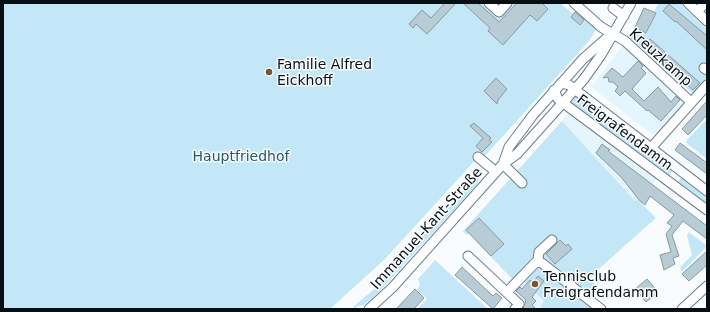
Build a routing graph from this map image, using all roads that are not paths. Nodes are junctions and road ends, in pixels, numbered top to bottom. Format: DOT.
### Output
graph roads {
  1 [pos="489,3"];
  2 [pos="507,3"];
  3 [pos="574,3"];
  4 [pos="631,3"];
  5 [pos="688,3"];
  6 [pos="705,3"];
  7 [pos="613,8"];
  8 [pos="697,12"];
  9 [pos="624,16"];
  10 [pos="707,22"];
  11 [pos="612,34"];
  12 [pos="561,83"];
  13 [pos="707,86"];
  14 [pos="554,90"];
  15 [pos="575,90"];
  16 [pos="691,102"];
  17 [pos="563,103"];
  18 [pos="651,148"];
  19 [pos="478,157"];
  20 [pos="503,164"];
  21 [pos="680,170"];
  22 [pos="496,172"];
  23 [pos="670,182"];
  24 [pos="522,183"];
  25 [pos="707,191"];
  26 [pos="707,210"];
  27 [pos="552,240"];
  28 [pos="468,256"];
  29 [pos="538,260"];
  30 [pos="707,286"];
  31 [pos="507,292"];
  32 [pos="369,309"];
  33 [pos="515,309"];
  34 [pos="601,309"];
  35 [pos="682,309"];
  1 -- 2 [label="street"];
  3 -- 11 [label="street, Kreuzkamp"];
  4 -- 9 [label="street, Immanuel-Kant-Straße"];
  5 -- 8 [label="street"];
  6 -- 8 [label="street"];
  7 -- 9 [label="street"];
  8 -- 10 [label="street"];
  9 -- 11 [label="street, Immanuel-Kant-Straße"];
  11 -- 12 [label="street, Immanuel-Kant-Straße"];
  11 -- 15 [label="street, Immanuel-Kant-Straße"];
  11 -- 16 [label="street, Kreuzkamp"];
  12 -- 14 [label="street, Immanuel-Kant-Straße"];
  12 -- 15 [label="street"];
  13 -- 16 [label="street, Kreuzkamp"];
  14 -- 17 [label="street"];
  14 -- 20 [label="street, Immanuel-Kant-Straße"];
  15 -- 17 [label="street, Immanuel-Kant-Straße"];
  15 -- 18 [label="street, Freigrafendamm"];
  16 -- 18 [label="street, Kreuzkamp"];
  17 -- 20 [label="street, Immanuel-Kant-Straße"];
  17 -- 23 [label="street, Freigrafendamm"];
  18 -- 21 [label="street, Freigrafendamm"];
  19 -- 22 [label="street"];
  20 -- 22 [label="street, Immanuel-Kant-Straße"];
  20 -- 24 [label="street"];
  21 -- 23 [label="street, Freigrafendamm"];
  21 -- 25 [label="street, Freigrafendamm"];
  22 -- 32 [label="street, Immanuel-Kant-Straße"];
  23 -- 26 [label="street, Freigrafendamm"];
  27 -- 29 [label="street"];
  28 -- 31 [label="street"];
  29 -- 31 [label="street"];
  29 -- 34 [label="street"];
  30 -- 35 [label="street"];
  31 -- 33 [label="street"];
}
